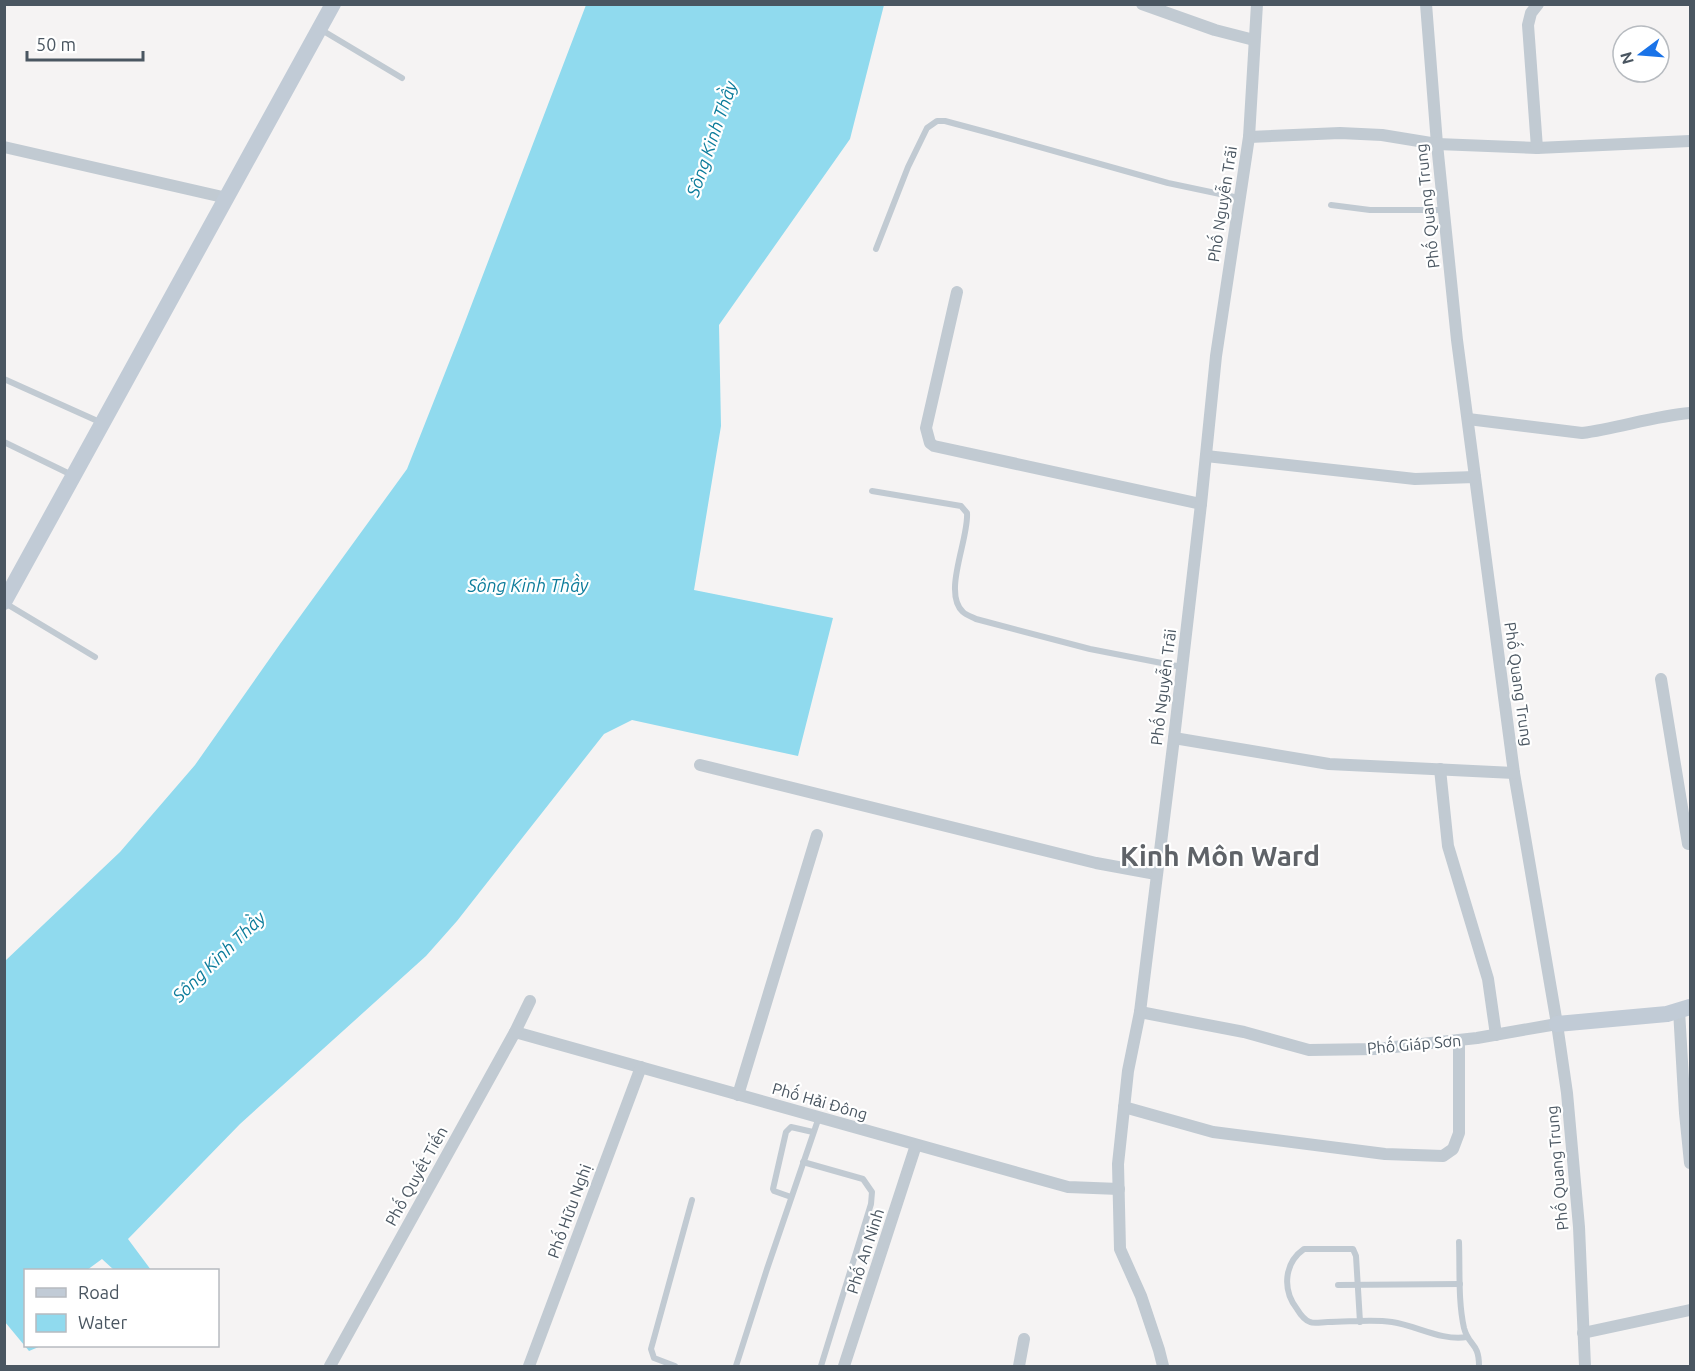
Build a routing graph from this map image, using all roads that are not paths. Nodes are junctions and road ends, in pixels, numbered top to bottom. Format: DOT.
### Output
graph roads {
  1 [pos="333,4"];
  2 [pos="1142,4"];
  3 [pos="1257,4"];
  4 [pos="1426,4"];
  5 [pos="1538,4"];
  6 [pos="320,28"];
  7 [pos="1254,40"];
  8 [pos="402,78"];
  9 [pos="1249,137"];
  10 [pos="1690,141"];
  11 [pos="1437,144"];
  12 [pos="4,147"];
  13 [pos="1537,148"];
  14 [pos="227,198"];
  15 [pos="1240,198"];
  16 [pos="1331,205"];
  17 [pos="1444,210"];
  18 [pos="876,249"];
  19 [pos="957,292"];
  20 [pos="4,380"];
  21 [pos="1690,413"];
  22 [pos="1468,419"];
  23 [pos="103,423"];
  24 [pos="4,442"];
  25 [pos="1206,456"];
  26 [pos="74,476"];
  27 [pos="1475,477"];
  28 [pos="872,491"];
  29 [pos="1201,504"];
  30 [pos="4,603"];
  31 [pos="95,657"];
  32 [pos="1182,667"];
  33 [pos="1661,679"];
  34 [pos="1174,738"];
  35 [pos="700,765"];
  36 [pos="1440,769"];
  37 [pos="1514,773"];
  38 [pos="817,836"];
  39 [pos="1690,843"];
  40 [pos="1156,874"];
  41 [pos="530,1001"];
  42 [pos="1685,1009"];
  43 [pos="1140,1012"];
  44 [pos="1557,1024"];
  45 [pos="515,1032"];
  46 [pos="1496,1035"];
  47 [pos="1459,1040"];
  48 [pos="641,1067"];
  49 [pos="738,1095"];
  50 [pos="1124,1107"];
  51 [pos="819,1117"];
  52 [pos="813,1132"];
  53 [pos="916,1145"];
  54 [pos="803,1162"];
  55 [pos="1690,1163"];
  56 [pos="1119,1189"];
  57 [pos="791,1197"];
  58 [pos="692,1200"];
  59 [pos="1459,1242"];
  60 [pos="1460,1284"];
  61 [pos="1358,1285"];
  62 [pos="1338,1286"];
  63 [pos="1690,1310"];
  64 [pos="1360,1322"];
  65 [pos="1583,1334"];
  66 [pos="1467,1337"];
  67 [pos="1024,1339"];
  68 [pos="330,1366"];
  69 [pos="529,1366"];
  70 [pos="675,1366"];
  71 [pos="736,1366"];
  72 [pos="821,1366"];
  73 [pos="844,1366"];
  74 [pos="1019,1366"];
  75 [pos="1163,1366"];
  76 [pos="1479,1366"];
  77 [pos="1585,1366"];
  1 -- 6 [label="street"];
  2 -- 7 [label="street"];
  3 -- 7 [label="street, Phố Nguyễn Trãi"];
  4 -- 11 [label="street, Phố Quang Trung"];
  5 -- 13 [label="street"];
  6 -- 8 [label="lane"];
  6 -- 14 [label="street"];
  7 -- 9 [label="street, Phố Nguyễn Trãi"];
  9 -- 11 [label="street"];
  9 -- 15 [label="street, Phố Nguyễn Trãi"];
  10 -- 13 [label="street"];
  11 -- 13 [label="street"];
  11 -- 17 [label="street, Phố Quang Trung"];
  12 -- 14 [label="street"];
  14 -- 23 [label="street"];
  15 -- 18 [label="lane"];
  15 -- 25 [label="street, Phố Nguyễn Trãi"];
  16 -- 17 [label="lane"];
  17 -- 22 [label="street, Phố Quang Trung"];
  19 -- 29 [label="street"];
  20 -- 23 [label="lane"];
  21 -- 22 [label="street"];
  22 -- 27 [label="street, Phố Quang Trung"];
  23 -- 26 [label="street"];
  24 -- 26 [label="lane"];
  25 -- 27 [label="street"];
  25 -- 29 [label="street, Phố Nguyễn Trãi"];
  26 -- 30 [label="street"];
  27 -- 37 [label="street, Phố Quang Trung"];
  28 -- 32 [label="lane"];
  29 -- 32 [label="street, Phố Nguyễn Trãi"];
  30 -- 31 [label="lane"];
  32 -- 34 [label="street, Phố Nguyễn Trãi"];
  33 -- 39 [label="street"];
  34 -- 36 [label="street"];
  34 -- 40 [label="street, Phố Nguyễn Trãi"];
  35 -- 40 [label="street"];
  36 -- 37 [label="street"];
  36 -- 46 [label="street"];
  37 -- 44 [label="street, Phố Quang Trung"];
  38 -- 49 [label="street"];
  40 -- 43 [label="street, Phố Nguyễn Trãi"];
  41 -- 45 [label="street, Phố Quyết Tiến"];
  42 -- 44 [label="street, Phố Giáp Sơn"];
  42 -- 55 [label="street"];
  43 -- 47 [label="street, Phố Giáp Sơn"];
  43 -- 50 [label="street, Phố Nguyễn Trãi"];
  44 -- 46 [label="street, Phố Giáp Sơn"];
  44 -- 65 [label="street, Phố Quang Trung"];
  45 -- 48 [label="street, Phố Hải Đông"];
  45 -- 68 [label="street, Phố Quyết Tiến"];
  46 -- 47 [label="street, Phố Giáp Sơn"];
  47 -- 50 [label="street"];
  48 -- 49 [label="street, Phố Hải Đông"];
  48 -- 69 [label="street, Phố Hữu Nghị"];
  49 -- 51 [label="street, Phố Hải Đông"];
  50 -- 56 [label="street, Phố Nguyễn Trãi"];
  51 -- 52 [label="lane"];
  51 -- 53 [label="street, Phố Hải Đông"];
  52 -- 54 [label="lane"];
  52 -- 57 [label="lane"];
  53 -- 56 [label="street, Phố Hải Đông"];
  53 -- 73 [label="street, Phố An Ninh"];
  54 -- 57 [label="lane"];
  54 -- 72 [label="lane"];
  56 -- 75 [label="street, Phố Nguyễn Trãi"];
  57 -- 71 [label="lane"];
  58 -- 70 [label="lane"];
  59 -- 60 [label="lane"];
  60 -- 61 [label="lane"];
  60 -- 66 [label="lane"];
  61 -- 62 [label="lane"];
  61 -- 64 [label="lane"];
  61 -- 64 [label="lane"];
  63 -- 65 [label="street"];
  64 -- 66 [label="lane"];
  65 -- 77 [label="street, Phố Quang Trung"];
  66 -- 76 [label="lane"];
  67 -- 74 [label="street"];
}
